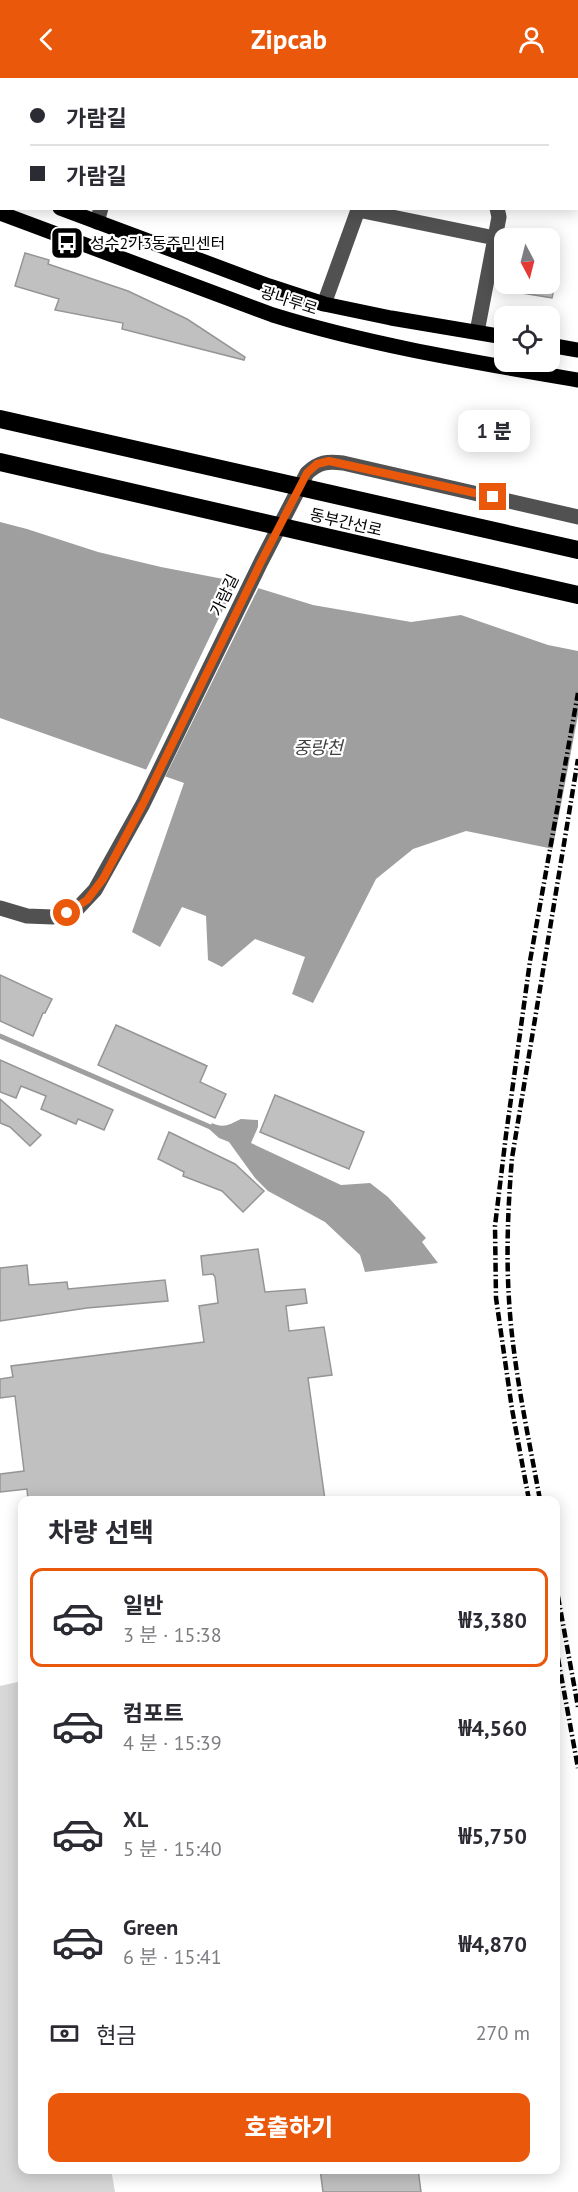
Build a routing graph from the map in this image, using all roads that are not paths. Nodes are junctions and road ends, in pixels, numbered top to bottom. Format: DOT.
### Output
graph roads {
  1 [pos="71,210"];
  2 [pos="497,210"];
  3 [pos="0,213"];
  4 [pos="395,213"];
  5 [pos="99,215"];
  6 [pos="497,228"];
  7 [pos="494,238"];
  8 [pos="494,243"];
  9 [pos="324,304"];
  10 [pos="477,332"];
  11 [pos="494,335"];
  12 [pos="560,347"];
  13 [pos="578,350"];
  14 [pos="578,380"];
  15 [pos="0,419"];
  16 [pos="0,462"];
  17 [pos="578,517"];
  18 [pos="578,550"];
  19 [pos="578,596"];
  20 [pos="0,908"];
  1 -- 5 [label="main road, 광나루로"];
  2 -- 6 [label="street"];
  3 -- 14 [label="main road, 광나루로"];
  4 -- 7 [label="street"];
  4 -- 9 [label="street"];
  5 -- 9 [label="main road, 광나루로"];
  8 -- 10 [label="street"];
  9 -- 10 [label="main road, 광나루로"];
  10 -- 11 [label="main road, 광나루로"];
  12 -- 13 [label="main road"];
  15 -- 18 [label="highway, 동부간선로"];
  16 -- 19 [label="highway, 동부간선로"];
  17 -- 20 [label="street, 가람길"];
}
